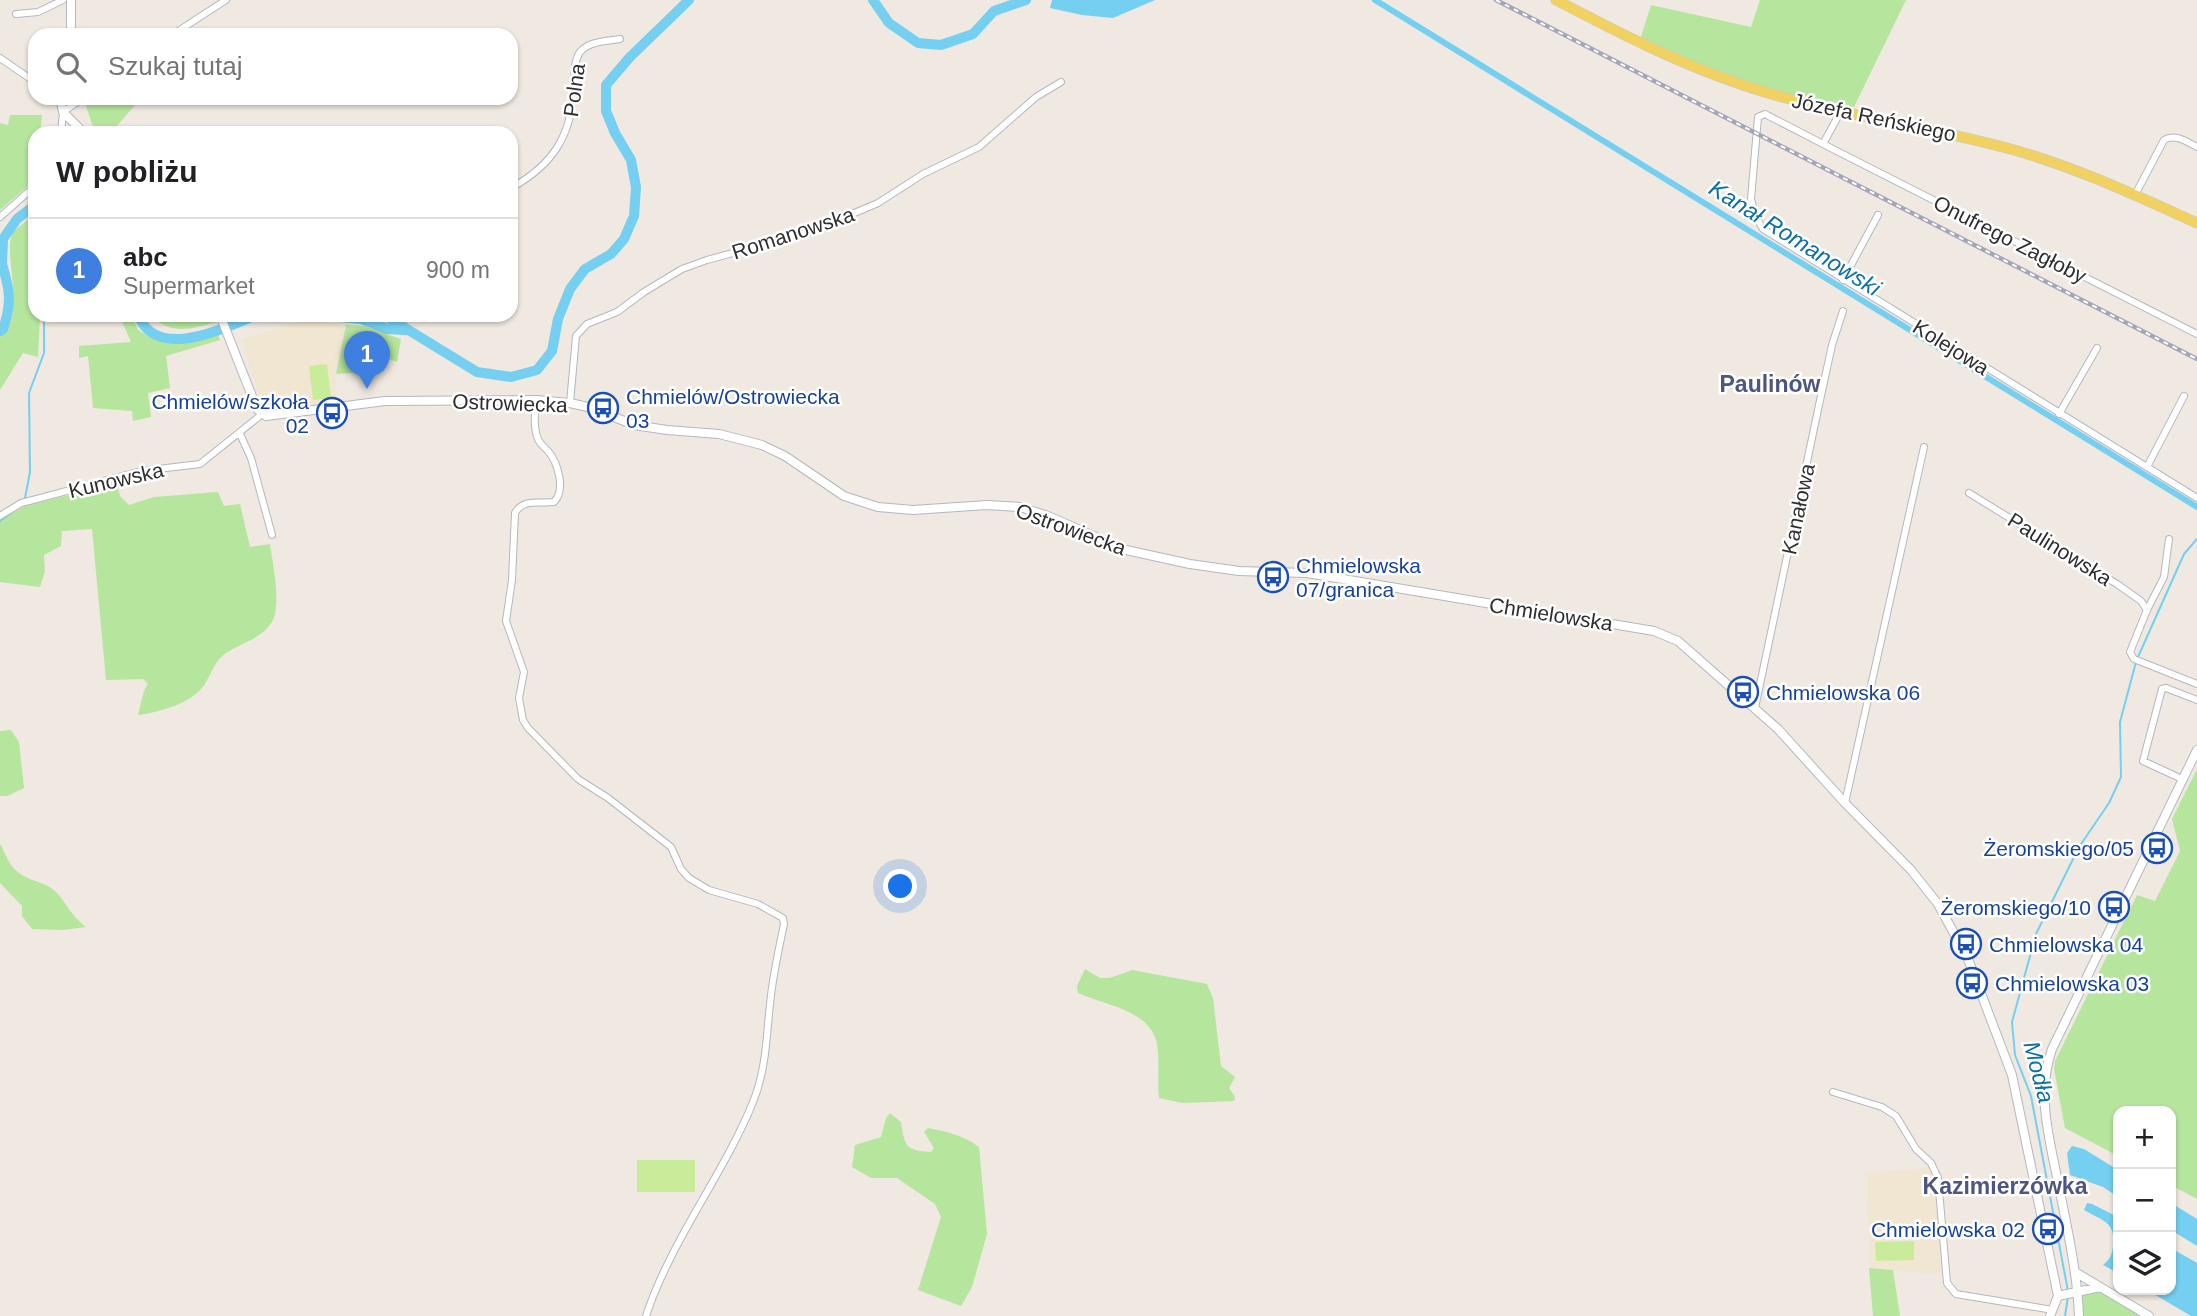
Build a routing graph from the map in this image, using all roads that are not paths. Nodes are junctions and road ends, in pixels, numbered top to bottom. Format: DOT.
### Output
graph roads {
  1 [pos="63,0"];
  2 [pos="71,0"];
  3 [pos="226,0"];
  4 [pos="1556,0"];
  5 [pos="16,14"];
  6 [pos="71,28"];
  7 [pos="183,28"];
  8 [pos="620,38"];
  9 [pos="0,58"];
  10 [pos="28,77"];
  11 [pos="1061,82"];
  12 [pos="60,105"];
  13 [pos="73,105"];
  14 [pos="1841,111"];
  15 [pos="63,112"];
  16 [pos="1760,116"];
  17 [pos="62,126"];
  18 [pos="77,126"];
  19 [pos="1822,144"];
  20 [pos="2197,147"];
  21 [pos="518,184"];
  22 [pos="28,192"];
  23 [pos="2136,195"];
  24 [pos="1878,215"];
  25 [pos="0,217"];
  26 [pos="2197,223"];
  27 [pos="1843,280"];
  28 [pos="1843,311"];
  29 [pos="223,322"];
  30 [pos="2197,334"];
  31 [pos="2097,348"];
  32 [pos="2184,396"];
  33 [pos="536,400"];
  34 [pos="570,403"];
  35 [pos="2059,414"];
  36 [pos="261,415"];
  37 [pos="240,434"];
  38 [pos="1924,447"];
  39 [pos="2147,467"];
  40 [pos="1969,493"];
  41 [pos="2197,498"];
  42 [pos="0,516"];
  43 [pos="272,535"];
  44 [pos="2169,539"];
  45 [pos="1190,564"];
  46 [pos="2147,610"];
  47 [pos="2197,684"];
  48 [pos="2197,700"];
  49 [pos="1755,708"];
  50 [pos="2197,750"];
  51 [pos="2182,779"];
  52 [pos="1845,803"];
  53 [pos="1833,1092"];
  54 [pos="2076,1272"];
  55 [pos="2100,1287"];
  56 [pos="2068,1293"];
  57 [pos="2051,1313"];
  58 [pos="646,1316"];
  59 [pos="2079,1316"];
  60 [pos="2149,1316"];
  1 -- 5 [label="street"];
  2 -- 6 [label="street"];
  3 -- 7 [label="street"];
  4 -- 14 [label="main road, Józefa Reńskiego"];
  8 -- 21 [label="street, Polna"];
  9 -- 10 [label="street"];
  11 -- 34 [label="street, Romanowska"];
  12 -- 15 [label="street"];
  13 -- 15 [label="street"];
  14 -- 19 [label="street"];
  14 -- 23 [label="main road, Józefa Reńskiego"];
  15 -- 17 [label="street"];
  15 -- 18 [label="street"];
  16 -- 19 [label="street, Onufrego Zagłoby"];
  16 -- 27 [label="street, Kolejowa"];
  19 -- 30 [label="street, Onufrego Zagłoby"];
  20 -- 23 [label="street"];
  22 -- 25 [label="street"];
  23 -- 26 [label="main road, Józefa Reńskiego"];
  24 -- 27 [label="street"];
  27 -- 35 [label="street, Kolejowa"];
  28 -- 49 [label="street, Kanałowa"];
  29 -- 36 [label="street"];
  31 -- 35 [label="street"];
  32 -- 39 [label="street"];
  33 -- 34 [label="street, Ostrowiecka"];
  33 -- 36 [label="street, Ostrowiecka"];
  33 -- 58 [label="street"];
  34 -- 45 [label="street, Ostrowiecka"];
  35 -- 39 [label="street, Kolejowa"];
  36 -- 37 [label="street, Kunowska"];
  37 -- 42 [label="street, Kunowska"];
  37 -- 43 [label="street"];
  38 -- 52 [label="street"];
  39 -- 41 [label="street, Kolejowa"];
  40 -- 46 [label="street, Paulinowska"];
  44 -- 46 [label="street"];
  45 -- 49 [label="street, Chmielowska"];
  46 -- 47 [label="street"];
  48 -- 51 [label="street"];
  49 -- 52 [label="street, Chmielowska"];
  50 -- 51 [label="street"];
  51 -- 54 [label="street"];
  52 -- 56 [label="street, Chmielowska"];
  53 -- 57 [label="street"];
  54 -- 55 [label="street"];
  54 -- 56 [label="street"];
  55 -- 56 [label="street"];
  55 -- 60 [label="street"];
  56 -- 57 [label="street"];
  56 -- 59 [label="street"];
}
